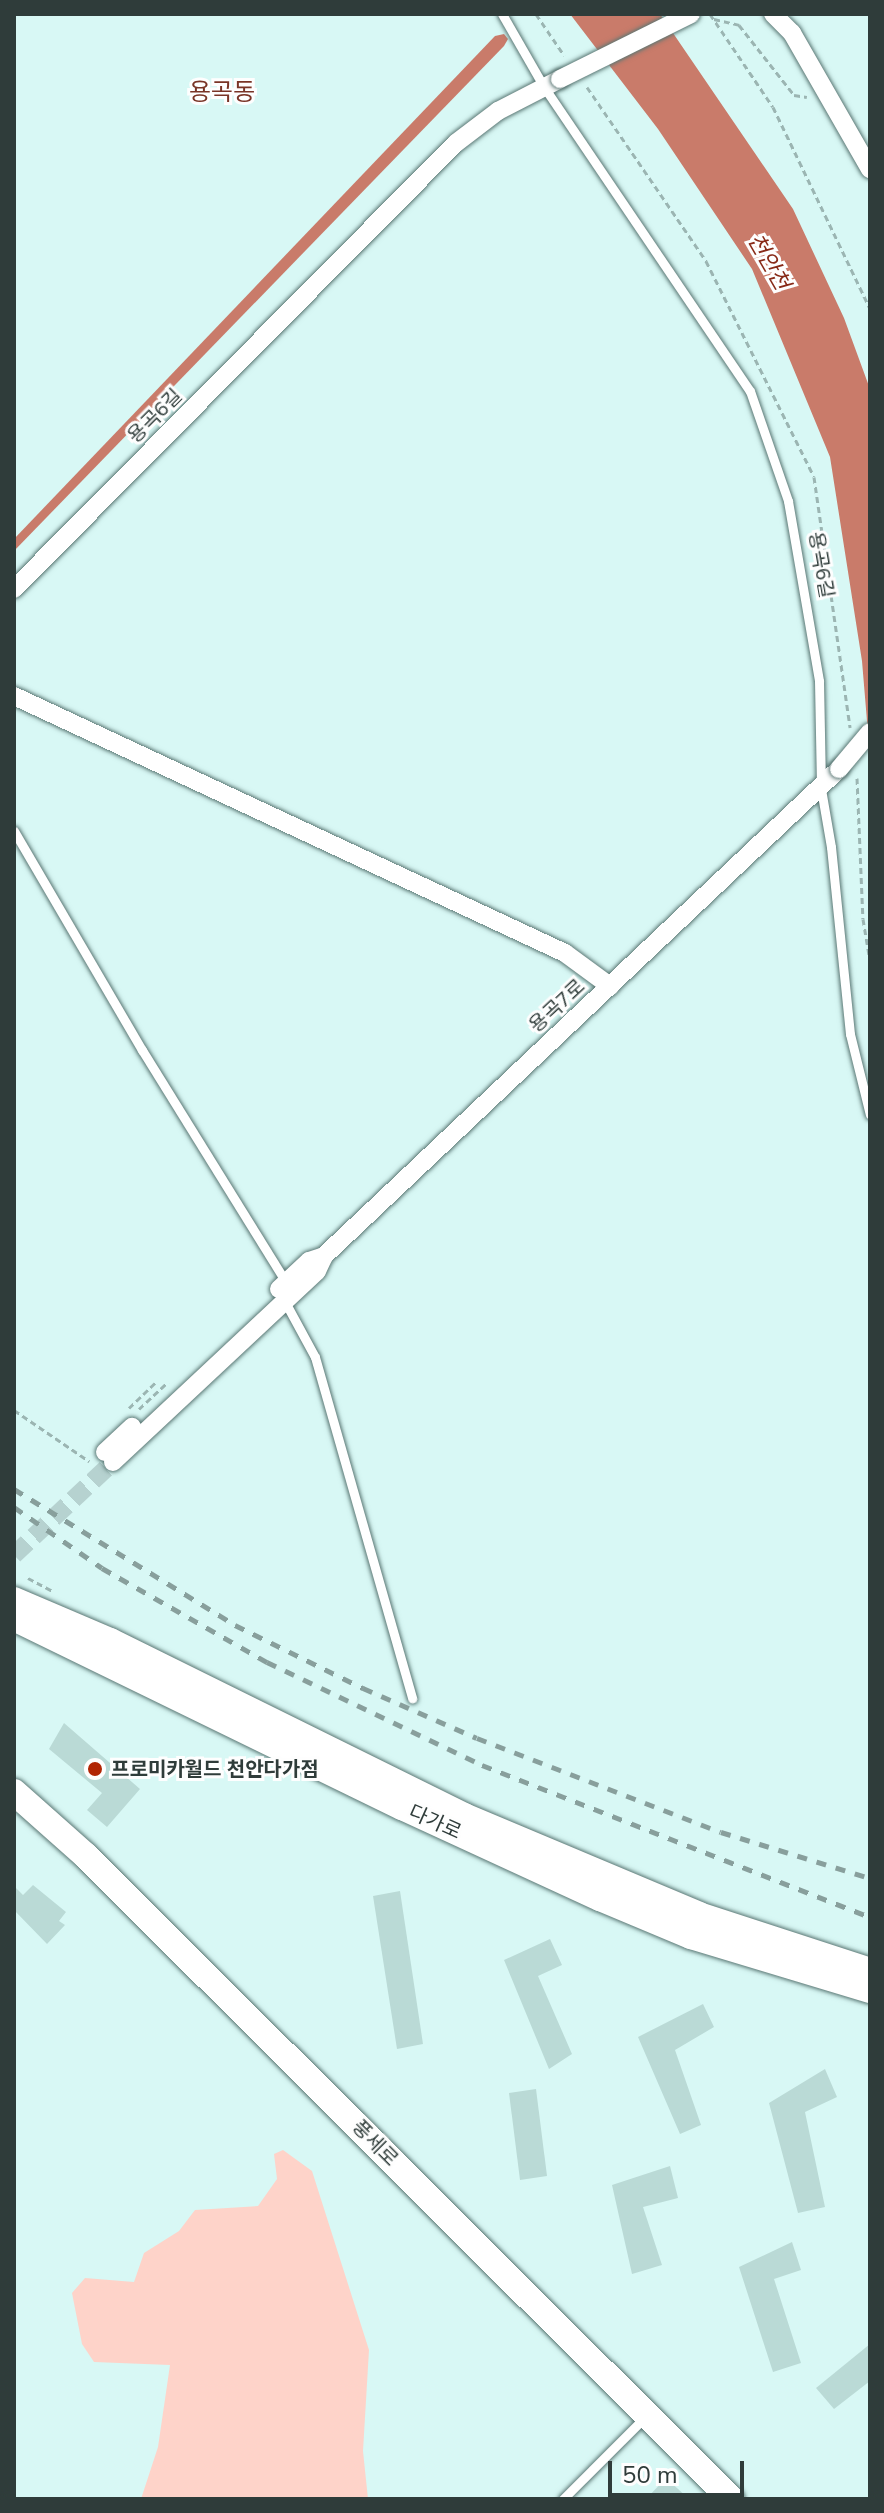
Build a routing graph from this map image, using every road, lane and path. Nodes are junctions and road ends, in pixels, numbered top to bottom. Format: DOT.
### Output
graph roads {
  1 [pos="502,14"];
  2 [pos="691,14"];
  3 [pos="710,14"];
  4 [pos="773,14"];
  5 [pos="714,19"];
  6 [pos="552,83"];
  7 [pos="833,102"];
  8 [pos="870,169"];
  9 [pos="870,309"];
  10 [pos="14,589"];
  11 [pos="14,696"];
  12 [pos="870,732"];
  13 [pos="821,789"];
  14 [pos="14,831"];
  15 [pos="610,986"];
  16 [pos="870,1115"];
  17 [pos="285,1291"];
  18 [pos="14,1410"];
  19 [pos="105,1460"];
  20 [pos="21,1589"];
  21 [pos="53,1591"];
  22 [pos="14,1618"];
  23 [pos="412,1698"];
  24 [pos="14,1792"];
  25 [pos="870,1971"];
  26 [pos="870,1990"];
  27 [pos="647,2415"];
  28 [pos="563,2499"];
  29 [pos="731,2499"];
  1 -- 6 [label="lane, 용곡6길"];
  2 -- 6 [label="street, bridge"];
  3 -- 5 [label="path"];
  4 -- 7 [label="street"];
  5 -- 7 [label="path"];
  5 -- 9 [label="path"];
  6 -- 10 [label="street, 용곡6길"];
  6 -- 13 [label="lane, 용곡6길"];
  7 -- 8 [label="street"];
  11 -- 15 [label="street"];
  12 -- 13 [label="street, 용곡7로, bridge"];
  13 -- 15 [label="street, 용곡7로"];
  13 -- 16 [label="lane, 용곡6길"];
  14 -- 17 [label="lane"];
  15 -- 17 [label="street, 용곡7로"];
  17 -- 19 [label="street, 용곡7로"];
  17 -- 23 [label="lane"];
  18 -- 19 [label="path"];
  20 -- 21 [label="path"];
  20 -- 25 [label="street, 다가로"];
  22 -- 26 [label="street, 다가로"];
  24 -- 27 [label="street, 풍세로"];
  27 -- 28 [label="lane"];
  27 -- 29 [label="street, 풍세로"];
}
